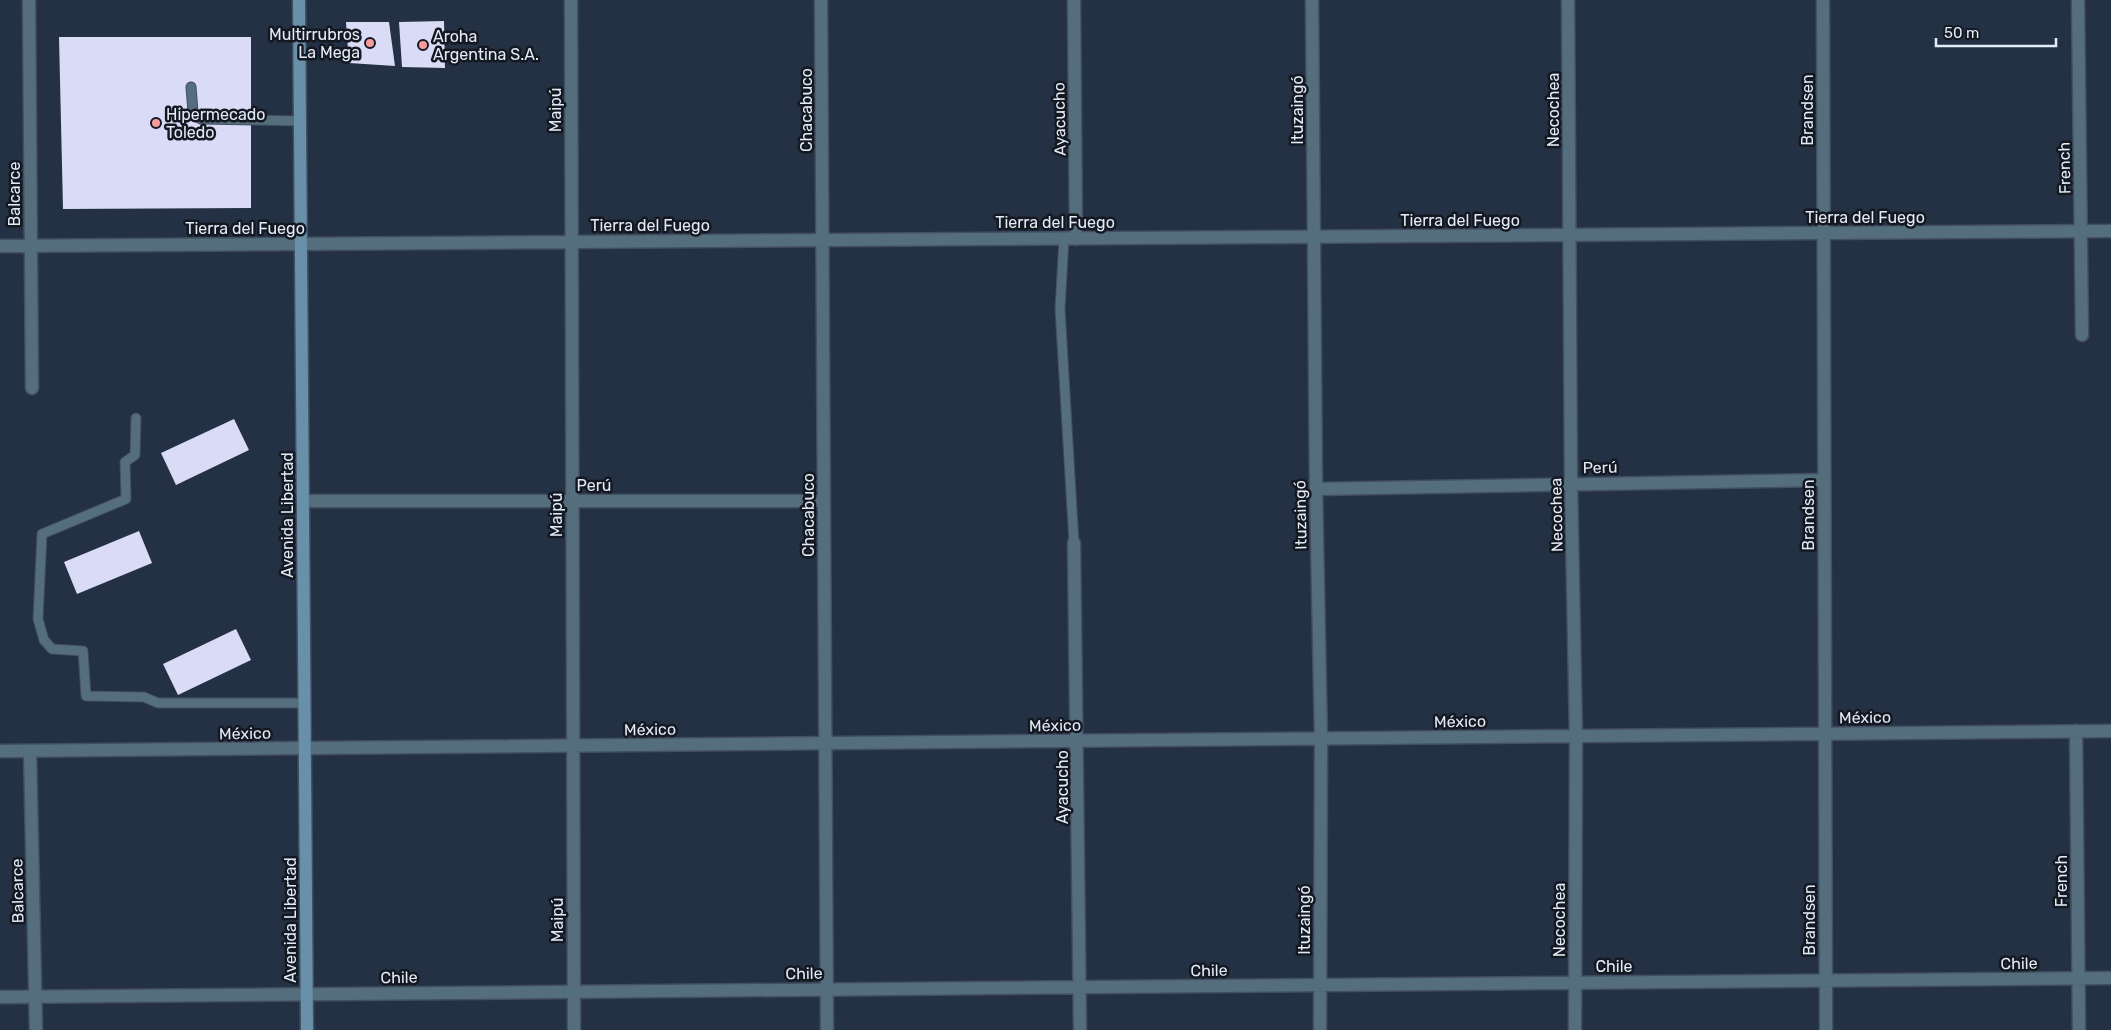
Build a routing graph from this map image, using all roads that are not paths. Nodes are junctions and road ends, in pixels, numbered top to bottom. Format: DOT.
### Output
graph roads {
  1 [pos="29,0"];
  2 [pos="299,0"];
  3 [pos="571,0"];
  4 [pos="821,0"];
  5 [pos="1074,0"];
  6 [pos="1312,0"];
  7 [pos="1568,0"];
  8 [pos="1822,0"];
  9 [pos="2078,0"];
  10 [pos="191,87"];
  11 [pos="300,121"];
  12 [pos="2111,231"];
  13 [pos="2081,232"];
  14 [pos="1823,233"];
  15 [pos="1570,235"];
  16 [pos="1314,237"];
  17 [pos="1070,239"];
  18 [pos="823,240"];
  19 [pos="572,242"];
  20 [pos="301,244"];
  21 [pos="0,246"];
  22 [pos="31,246"];
  23 [pos="2082,335"];
  24 [pos="32,388"];
  25 [pos="136,418"];
  26 [pos="1824,480"];
  27 [pos="1571,484"];
  28 [pos="1316,489"];
  29 [pos="304,500"];
  30 [pos="572,501"];
  31 [pos="824,502"];
  32 [pos="1074,543"];
  33 [pos="305,702"];
  34 [pos="2111,731"];
  35 [pos="2076,732"];
  36 [pos="1825,734"];
  37 [pos="1576,736"];
  38 [pos="1321,739"];
  39 [pos="1078,741"];
  40 [pos="826,743"];
  41 [pos="573,746"];
  42 [pos="306,748"];
  43 [pos="0,751"];
  44 [pos="30,751"];
  45 [pos="2078,978"];
  46 [pos="2111,978"];
  47 [pos="1825,981"];
  48 [pos="1575,983"];
  49 [pos="1320,985"];
  50 [pos="1080,987"];
  51 [pos="827,989"];
  52 [pos="574,992"];
  53 [pos="306,994"];
  54 [pos="36,996"];
  55 [pos="0,997"];
  56 [pos="36,1030"];
  57 [pos="307,1030"];
  58 [pos="574,1030"];
  59 [pos="827,1030"];
  60 [pos="1080,1030"];
  61 [pos="1320,1030"];
  62 [pos="1575,1030"];
  63 [pos="1826,1030"];
  64 [pos="2079,1030"];
  1 -- 22 [label="street, Balcarce"];
  2 -- 11 [label="main road, Avenida Libertad"];
  3 -- 19 [label="street, Maipú"];
  4 -- 18 [label="street, Chacabuco"];
  5 -- 17 [label="street, Ayacucho"];
  6 -- 16 [label="street, Ituzaingó"];
  7 -- 15 [label="street, Necochea"];
  8 -- 14 [label="street, Brandsen"];
  9 -- 13 [label="street, French"];
  10 -- 11 [label="lane"];
  11 -- 20 [label="main road, Avenida Libertad"];
  12 -- 13 [label="street, Tierra del Fuego"];
  13 -- 14 [label="street, Tierra del Fuego"];
  13 -- 23 [label="street, French"];
  14 -- 15 [label="street, Tierra del Fuego"];
  14 -- 26 [label="street, Brandsen"];
  15 -- 16 [label="street, Tierra del Fuego"];
  15 -- 27 [label="street, Necochea"];
  16 -- 17 [label="street, Tierra del Fuego"];
  16 -- 28 [label="street, Ituzaingó"];
  17 -- 18 [label="street, Tierra del Fuego"];
  17 -- 32 [label="lane"];
  18 -- 19 [label="street, Tierra del Fuego"];
  18 -- 31 [label="street, Chacabuco"];
  19 -- 20 [label="street, Tierra del Fuego"];
  19 -- 30 [label="street, Maipú"];
  20 -- 22 [label="street, Tierra del Fuego"];
  20 -- 29 [label="main road, Avenida Libertad"];
  21 -- 22 [label="street, Tierra del Fuego"];
  22 -- 24 [label="street, Balcarce"];
  25 -- 33 [label="lane"];
  26 -- 27 [label="street, Perú"];
  26 -- 36 [label="street, Brandsen"];
  27 -- 28 [label="street, Perú"];
  27 -- 37 [label="street, Necochea"];
  28 -- 38 [label="street, Ituzaingó"];
  29 -- 30 [label="street, Perú"];
  29 -- 33 [label="main road, Avenida Libertad"];
  30 -- 31 [label="street, Perú"];
  30 -- 41 [label="street, Maipú"];
  31 -- 40 [label="street, Chacabuco"];
  32 -- 39 [label="street, Ayacucho"];
  33 -- 42 [label="main road, Avenida Libertad"];
  34 -- 35 [label="street, México"];
  35 -- 36 [label="street, México"];
  35 -- 45 [label="street, French"];
  36 -- 37 [label="street, México"];
  36 -- 47 [label="street, Brandsen"];
  37 -- 38 [label="street, México"];
  37 -- 48 [label="street, Necochea"];
  38 -- 39 [label="street, México"];
  38 -- 49 [label="street, Ituzaingó"];
  39 -- 40 [label="street, México"];
  39 -- 50 [label="street, Ayacucho"];
  40 -- 41 [label="street, México"];
  40 -- 51 [label="street, Chacabuco"];
  41 -- 42 [label="street, México"];
  41 -- 52 [label="street, Maipú"];
  42 -- 44 [label="street, México"];
  42 -- 53 [label="main road, Avenida Libertad"];
  43 -- 44 [label="street, México"];
  44 -- 54 [label="street, Balcarce"];
  45 -- 46 [label="street, Chile"];
  45 -- 47 [label="street, Chile"];
  45 -- 64 [label="street, French"];
  47 -- 48 [label="street, Chile"];
  47 -- 63 [label="street, Brandsen"];
  48 -- 49 [label="street, Chile"];
  48 -- 62 [label="street, Necochea"];
  49 -- 50 [label="street, Chile"];
  49 -- 61 [label="street, Ituzaingó"];
  50 -- 51 [label="street, Chile"];
  50 -- 60 [label="street, Ayacucho"];
  51 -- 52 [label="street, Chile"];
  51 -- 59 [label="street, Chacabuco"];
  52 -- 53 [label="street, Chile"];
  52 -- 58 [label="street, Maipú"];
  53 -- 54 [label="street, Chile"];
  53 -- 57 [label="main road, Avenida Libertad"];
  54 -- 55 [label="street, Chile"];
  54 -- 56 [label="street, Balcarce"];
}
